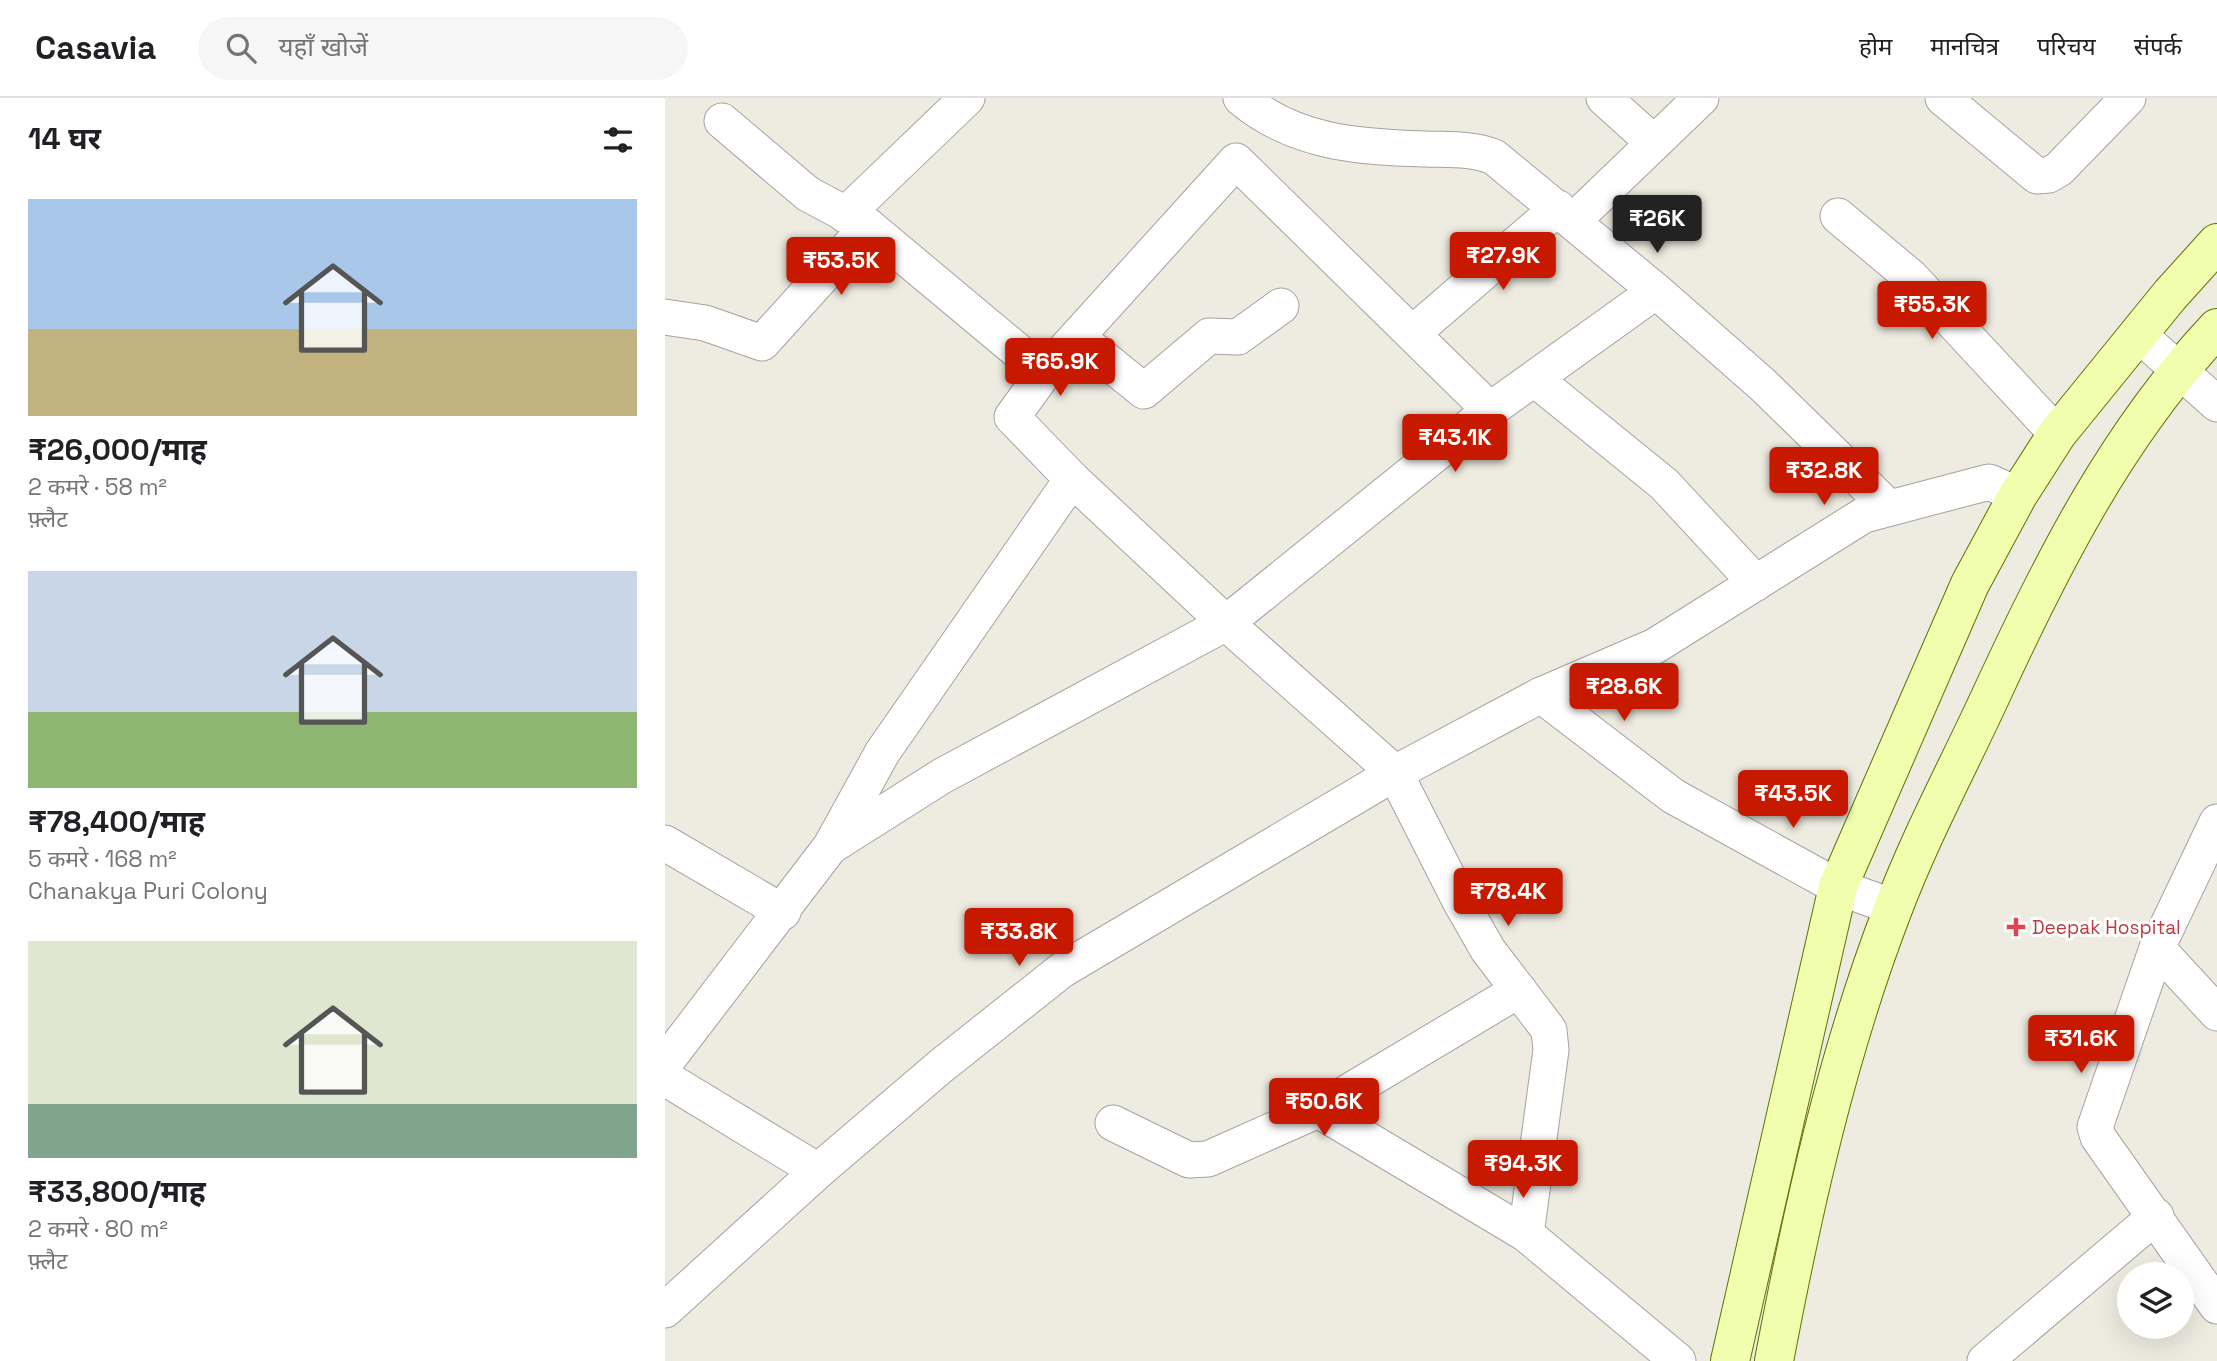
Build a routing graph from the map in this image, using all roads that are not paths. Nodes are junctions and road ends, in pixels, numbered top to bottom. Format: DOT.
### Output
graph roads {
  1 [pos="967,98"];
  2 [pos="1241,98"];
  3 [pos="1604,98"];
  4 [pos="1701,98"];
  5 [pos="1943,98"];
  6 [pos="2128,98"];
  7 [pos="722,121"];
  8 [pos="1654,143"];
  9 [pos="1565,214"];
  10 [pos="1838,216"];
  11 [pos="856,221"];
  12 [pos="2217,243"];
  13 [pos="1656,291"];
  14 [pos="1281,306"];
  15 [pos="665,317"];
  16 [pos="2217,328"];
  17 [pos="1413,333"];
  18 [pos="2138,334"];
  19 [pos="1077,337"];
  20 [pos="2179,368"];
  21 [pos="1044,373"];
  22 [pos="1536,380"];
  23 [pos="2217,404"];
  24 [pos="1490,410"];
  25 [pos="2057,434"];
  26 [pos="1072,479"];
  27 [pos="2018,495"];
  28 [pos="1889,509"];
  29 [pos="1756,583"];
  30 [pos="1226,623"];
  31 [pos="1541,695"];
  32 [pos="1395,773"];
  33 [pos="2217,822"];
  34 [pos="665,843"];
  35 [pos="830,847"];
  36 [pos="1838,887"];
  37 [pos="1893,907"];
  38 [pos="783,912"];
  39 [pos="2157,948"];
  40 [pos="1519,990"];
  41 [pos="2217,1013"];
  42 [pos="665,1063"];
  43 [pos="665,1078"];
  44 [pos="1318,1110"];
  45 [pos="1113,1123"];
  46 [pos="817,1171"];
  47 [pos="2156,1216"];
  48 [pos="1527,1234"];
  49 [pos="2217,1306"];
  50 [pos="666,1308"];
  51 [pos="1678,1361"];
  52 [pos="1730,1361"];
  53 [pos="1774,1361"];
  54 [pos="1985,1361"];
  1 -- 11 [label="street"];
  2 -- 9 [label="street"];
  3 -- 8 [label="street"];
  4 -- 8 [label="street"];
  5 -- 6 [label="street"];
  7 -- 11 [label="street"];
  8 -- 9 [label="street"];
  9 -- 13 [label="street"];
  9 -- 17 [label="street"];
  10 -- 25 [label="street"];
  11 -- 15 [label="street"];
  11 -- 21 [label="street"];
  12 -- 18 [label="main road"];
  13 -- 22 [label="street"];
  13 -- 28 [label="street"];
  14 -- 19 [label="street"];
  16 -- 20 [label="main road"];
  17 -- 19 [label="street"];
  17 -- 24 [label="street"];
  18 -- 20 [label="street"];
  18 -- 25 [label="main road"];
  19 -- 21 [label="street"];
  20 -- 23 [label="street"];
  20 -- 37 [label="main road"];
  21 -- 26 [label="street"];
  22 -- 24 [label="street"];
  22 -- 29 [label="street"];
  24 -- 30 [label="street"];
  25 -- 27 [label="main road"];
  26 -- 30 [label="street"];
  26 -- 35 [label="street"];
  27 -- 28 [label="street"];
  27 -- 36 [label="main road"];
  28 -- 29 [label="street"];
  29 -- 31 [label="street"];
  30 -- 32 [label="street"];
  30 -- 35 [label="street"];
  31 -- 32 [label="street"];
  31 -- 36 [label="street"];
  32 -- 40 [label="street"];
  32 -- 46 [label="street"];
  33 -- 39 [label="street"];
  34 -- 38 [label="street"];
  35 -- 38 [label="street"];
  36 -- 37 [label="street"];
  36 -- 52 [label="main road"];
  37 -- 53 [label="main road"];
  38 -- 42 [label="street"];
  39 -- 41 [label="street"];
  39 -- 47 [label="street"];
  40 -- 44 [label="street"];
  40 -- 48 [label="street"];
  43 -- 46 [label="street"];
  44 -- 45 [label="street"];
  44 -- 48 [label="street"];
  46 -- 50 [label="street"];
  47 -- 49 [label="street"];
  47 -- 54 [label="street"];
  48 -- 51 [label="street"];
}
